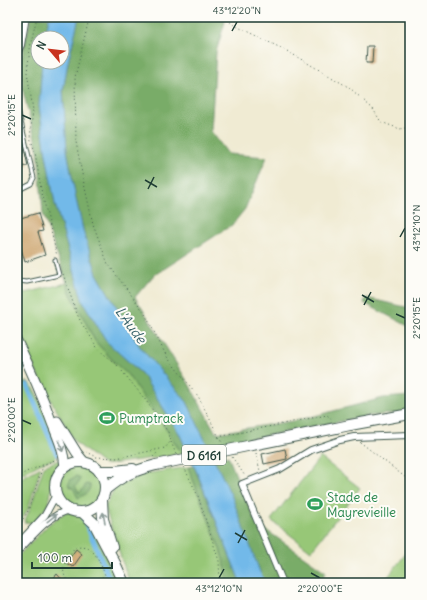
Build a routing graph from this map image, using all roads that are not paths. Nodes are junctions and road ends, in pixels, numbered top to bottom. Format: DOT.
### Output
graph roads {
  1 [pos="26,17"];
  2 [pos="17,53"];
  3 [pos="17,58"];
  4 [pos="17,92"];
  5 [pos="18,108"];
  6 [pos="17,191"];
  7 [pos="57,259"];
  8 [pos="17,278"];
  9 [pos="17,341"];
  10 [pos="44,399"];
  11 [pos="410,414"];
  12 [pos="410,435"];
  13 [pos="85,463"];
  14 [pos="65,467"];
  15 [pos="137,470"];
  16 [pos="99,471"];
  17 [pos="57,493"];
  18 [pos="103,495"];
  19 [pos="70,510"];
  20 [pos="82,512"];
  21 [pos="17,545"];
  22 [pos="17,552"];
  23 [pos="115,563"];
  24 [pos="124,583"];
  25 [pos="283,583"];
  1 -- 2 [label="street"];
  3 -- 4 [label="lane"];
  4 -- 5 [label="lane"];
  5 -- 6 [label="lane"];
  7 -- 8 [label="lane"];
  9 -- 10 [label="main road"];
  10 -- 13 [label="main road"];
  10 -- 14 [label="main road, one-way"];
  11 -- 15 [label="main road, D 6161, bridge"];
  12 -- 25 [label="street"];
  13 -- 14 [label="main road"];
  13 -- 16 [label="main road"];
  14 -- 17 [label="main road"];
  15 -- 16 [label="main road, D 6161"];
  15 -- 18 [label="main road, D 6161"];
  16 -- 18 [label="main road"];
  17 -- 19 [label="main road"];
  17 -- 21 [label="street"];
  18 -- 20 [label="main road"];
  23 -- 18 [label="main road, one-way"];
  19 -- 20 [label="main road"];
  22 -- 19 [label="street, one-way"];
  20 -- 23 [label="main road"];
  23 -- 24 [label="main road"];
}
